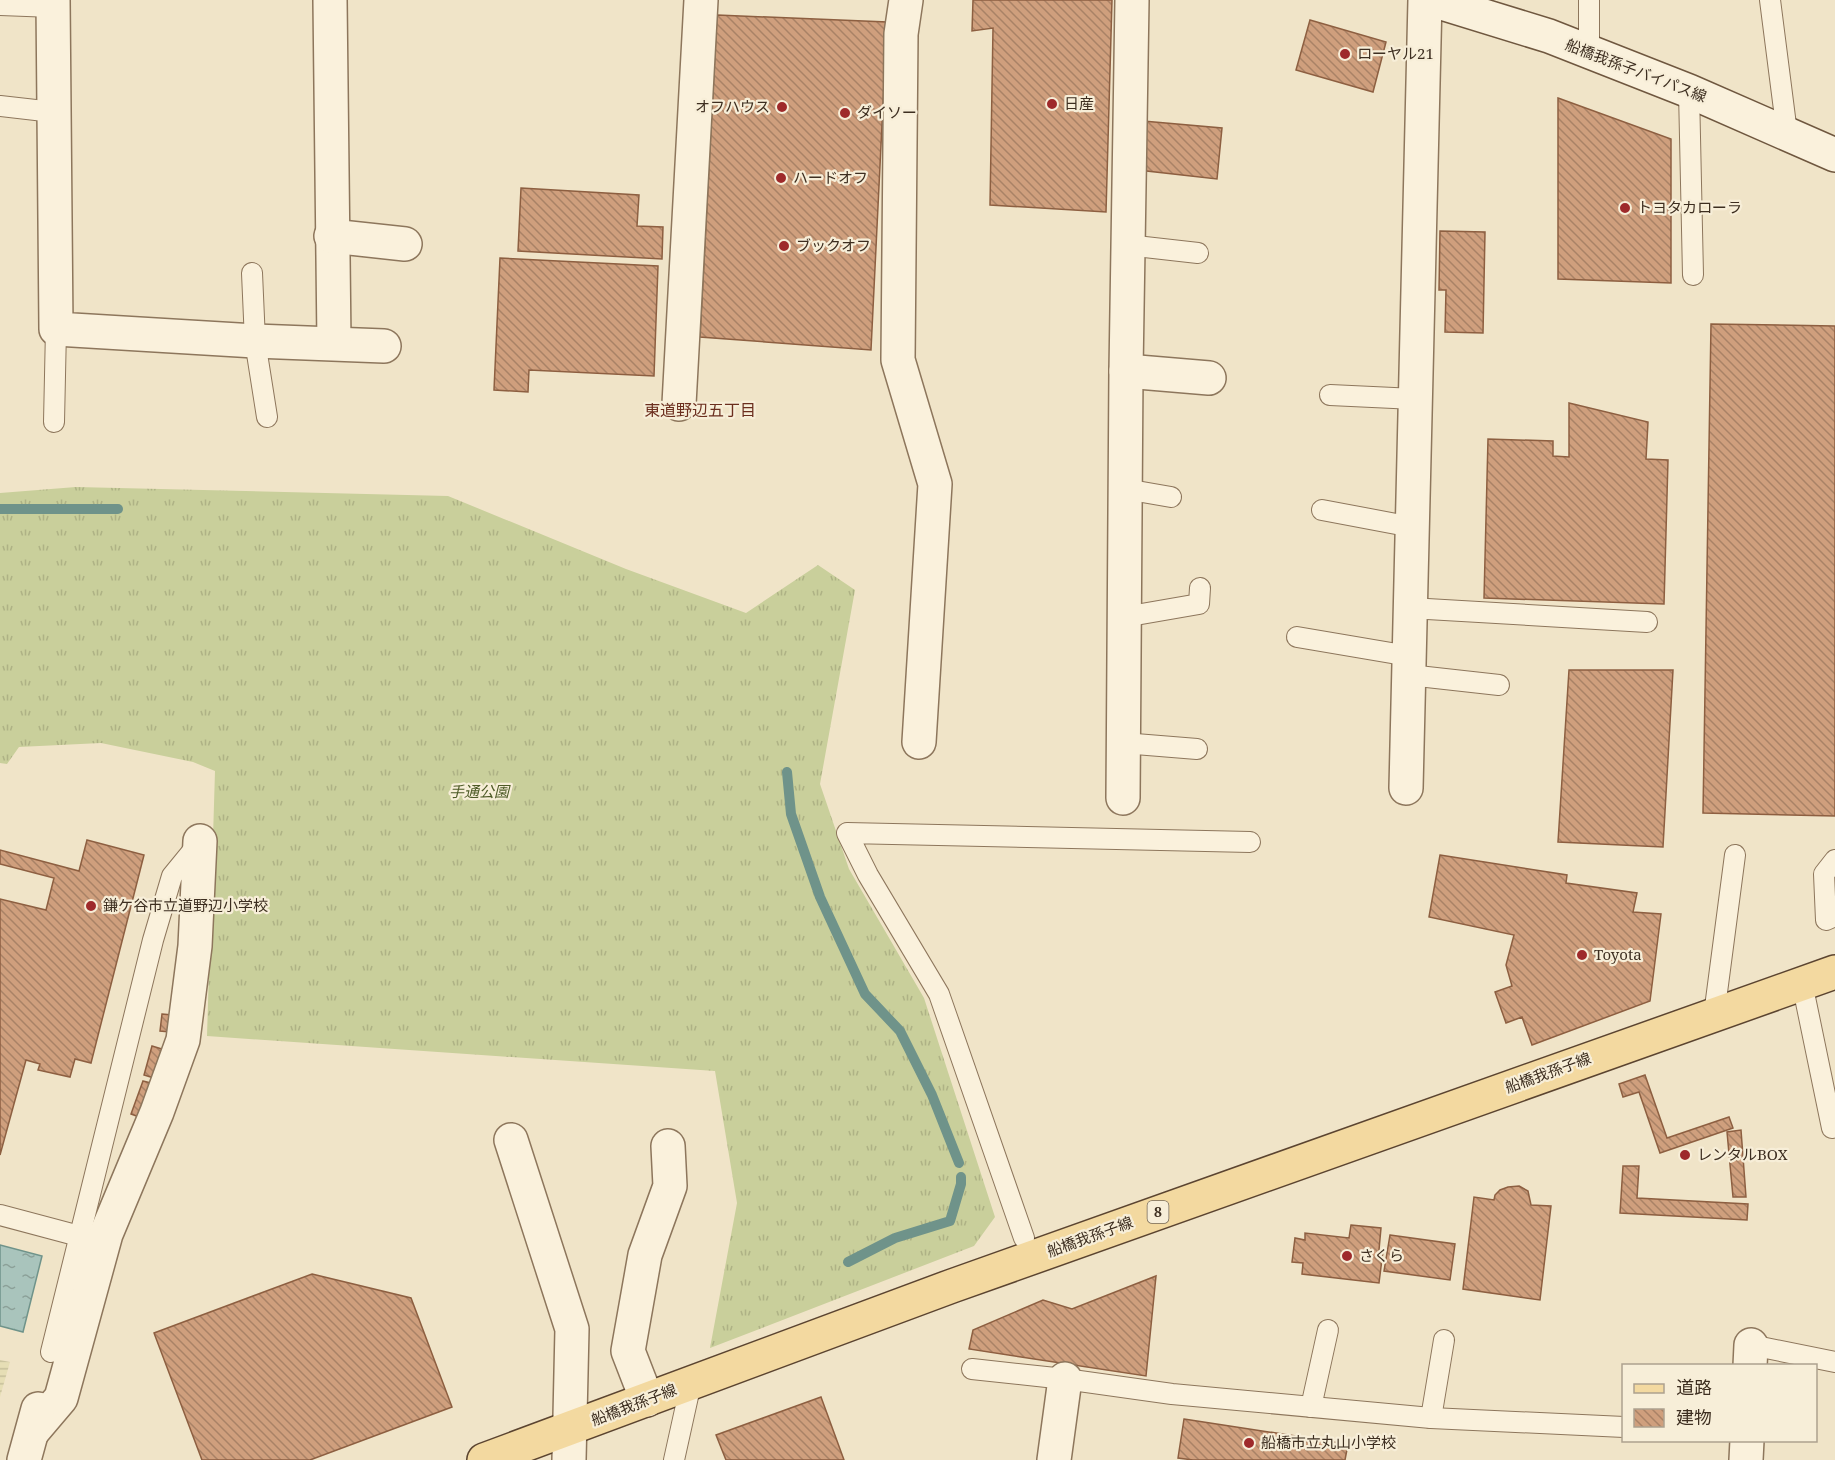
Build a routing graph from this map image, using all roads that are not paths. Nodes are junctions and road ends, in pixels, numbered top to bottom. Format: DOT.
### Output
graph roads {
  1 [pos="330,0"];
  2 [pos="700,0"];
  3 [pos="906,0"];
  4 [pos="1132,0"];
  5 [pos="1425,0"];
  6 [pos="1432,0"];
  7 [pos="1589,0"];
  8 [pos="1770,0"];
  9 [pos="53,4"];
  10 [pos="0,5"];
  11 [pos="1589,52"];
  12 [pos="1689,91"];
  13 [pos="0,106"];
  14 [pos="53,112"];
  15 [pos="1786,133"];
  16 [pos="1835,155"];
  17 [pos="331,236"];
  18 [pos="405,244"];
  19 [pos="1127,245"];
  20 [pos="1198,253"];
  21 [pos="252,273"];
  22 [pos="1693,275"];
  23 [pos="56,329"];
  24 [pos="255,341"];
  25 [pos="334,343"];
  26 [pos="384,346"];
  27 [pos="1126,371"];
  28 [pos="1209,378"];
  29 [pos="1330,395"];
  30 [pos="1415,399"];
  31 [pos="679,404"];
  32 [pos="267,417"];
  33 [pos="54,422"];
  34 [pos="1125,489"];
  35 [pos="1171,496"];
  36 [pos="1322,510"];
  37 [pos="1412,527"];
  38 [pos="1200,588"];
  39 [pos="1410,608"];
  40 [pos="1124,617"];
  41 [pos="1647,622"];
  42 [pos="1297,637"];
  43 [pos="1409,665"];
  44 [pos="1499,685"];
  45 [pos="919,742"];
  46 [pos="1123,743"];
  47 [pos="1197,749"];
  48 [pos="1406,788"];
  49 [pos="1123,798"];
  50 [pos="200,841"];
  51 [pos="1250,842"];
  52 [pos="1735,855"];
  53 [pos="1835,860"];
  54 [pos="1835,916"];
  55 [pos="1835,972"];
  56 [pos="1802,983"];
  57 [pos="1714,1015"];
  58 [pos="1832,1128"];
  59 [pos="511,1140"];
  60 [pos="668,1146"];
  61 [pos="0,1215"];
  62 [pos="79,1236"];
  63 [pos="1024,1238"];
  64 [pos="1328,1330"];
  65 [pos="1444,1340"];
  66 [pos="51,1352"];
  67 [pos="1751,1355"];
  68 [pos="1835,1362"];
  69 [pos="972,1369"];
  70 [pos="1065,1379"];
  71 [pos="691,1383"];
  72 [pos="646,1400"];
  73 [pos="1311,1407"];
  74 [pos="1431,1418"];
  75 [pos="1622,1427"];
  76 [pos="1747,1442"];
  77 [pos="28,1445"];
  78 [pos="569,1445"];
  79 [pos="484,1460"];
  80 [pos="674,1460"];
  81 [pos="1053,1460"];
  82 [pos="1746,1460"];
  1 -- 17 [label="street"];
  2 -- 31 [label="street"];
  3 -- 45 [label="street"];
  4 -- 19 [label="street"];
  5 -- 30 [label="street"];
  6 -- 11 [label="street, 船橋我孫子バイパス線"];
  7 -- 11 [label="lane"];
  8 -- 15 [label="lane"];
  9 -- 10 [label="lane"];
  9 -- 14 [label="street"];
  11 -- 12 [label="street, 船橋我孫子バイパス線"];
  12 -- 15 [label="street, 船橋我孫子バイパス線"];
  12 -- 22 [label="lane"];
  13 -- 14 [label="lane"];
  14 -- 23 [label="street"];
  15 -- 16 [label="street, 船橋我孫子バイパス線"];
  17 -- 18 [label="street"];
  17 -- 25 [label="street"];
  19 -- 20 [label="lane"];
  19 -- 27 [label="street"];
  21 -- 24 [label="lane"];
  23 -- 24 [label="street"];
  23 -- 33 [label="lane"];
  24 -- 25 [label="street"];
  24 -- 32 [label="lane"];
  25 -- 26 [label="street"];
  27 -- 28 [label="street"];
  27 -- 34 [label="street"];
  29 -- 30 [label="lane"];
  30 -- 37 [label="street"];
  34 -- 35 [label="lane"];
  34 -- 40 [label="street"];
  36 -- 37 [label="lane"];
  37 -- 39 [label="street"];
  38 -- 40 [label="lane"];
  39 -- 41 [label="lane"];
  39 -- 43 [label="street"];
  40 -- 46 [label="street"];
  42 -- 43 [label="lane"];
  43 -- 44 [label="lane"];
  43 -- 48 [label="street"];
  46 -- 47 [label="lane"];
  46 -- 49 [label="street"];
  50 -- 62 [label="lane"];
  50 -- 77 [label="street"];
  51 -- 63 [label="lane"];
  52 -- 57 [label="lane"];
  53 -- 54 [label="lane"];
  55 -- 56 [label="main road, 船橋我孫子線 / 8"];
  56 -- 57 [label="main road, 船橋我孫子線 / 8"];
  56 -- 58 [label="lane"];
  57 -- 71 [label="main road, 船橋我孫子線 / 8"];
  59 -- 78 [label="street"];
  60 -- 72 [label="street"];
  61 -- 62 [label="lane"];
  62 -- 66 [label="lane"];
  64 -- 73 [label="lane"];
  65 -- 74 [label="lane"];
  66 -- 77 [label="street"];
  67 -- 68 [label="lane"];
  69 -- 70 [label="lane"];
  70 -- 73 [label="lane"];
  70 -- 81 [label="street"];
  71 -- 72 [label="main road, 船橋我孫子線 / 8"];
  71 -- 80 [label="lane"];
  72 -- 78 [label="main road, 船橋我孫子線 / 8"];
  73 -- 74 [label="lane"];
  74 -- 75 [label="lane"];
  76 -- 82 [label="street"];
  78 -- 79 [label="main road, 船橋我孫子線 / 8"];
}
